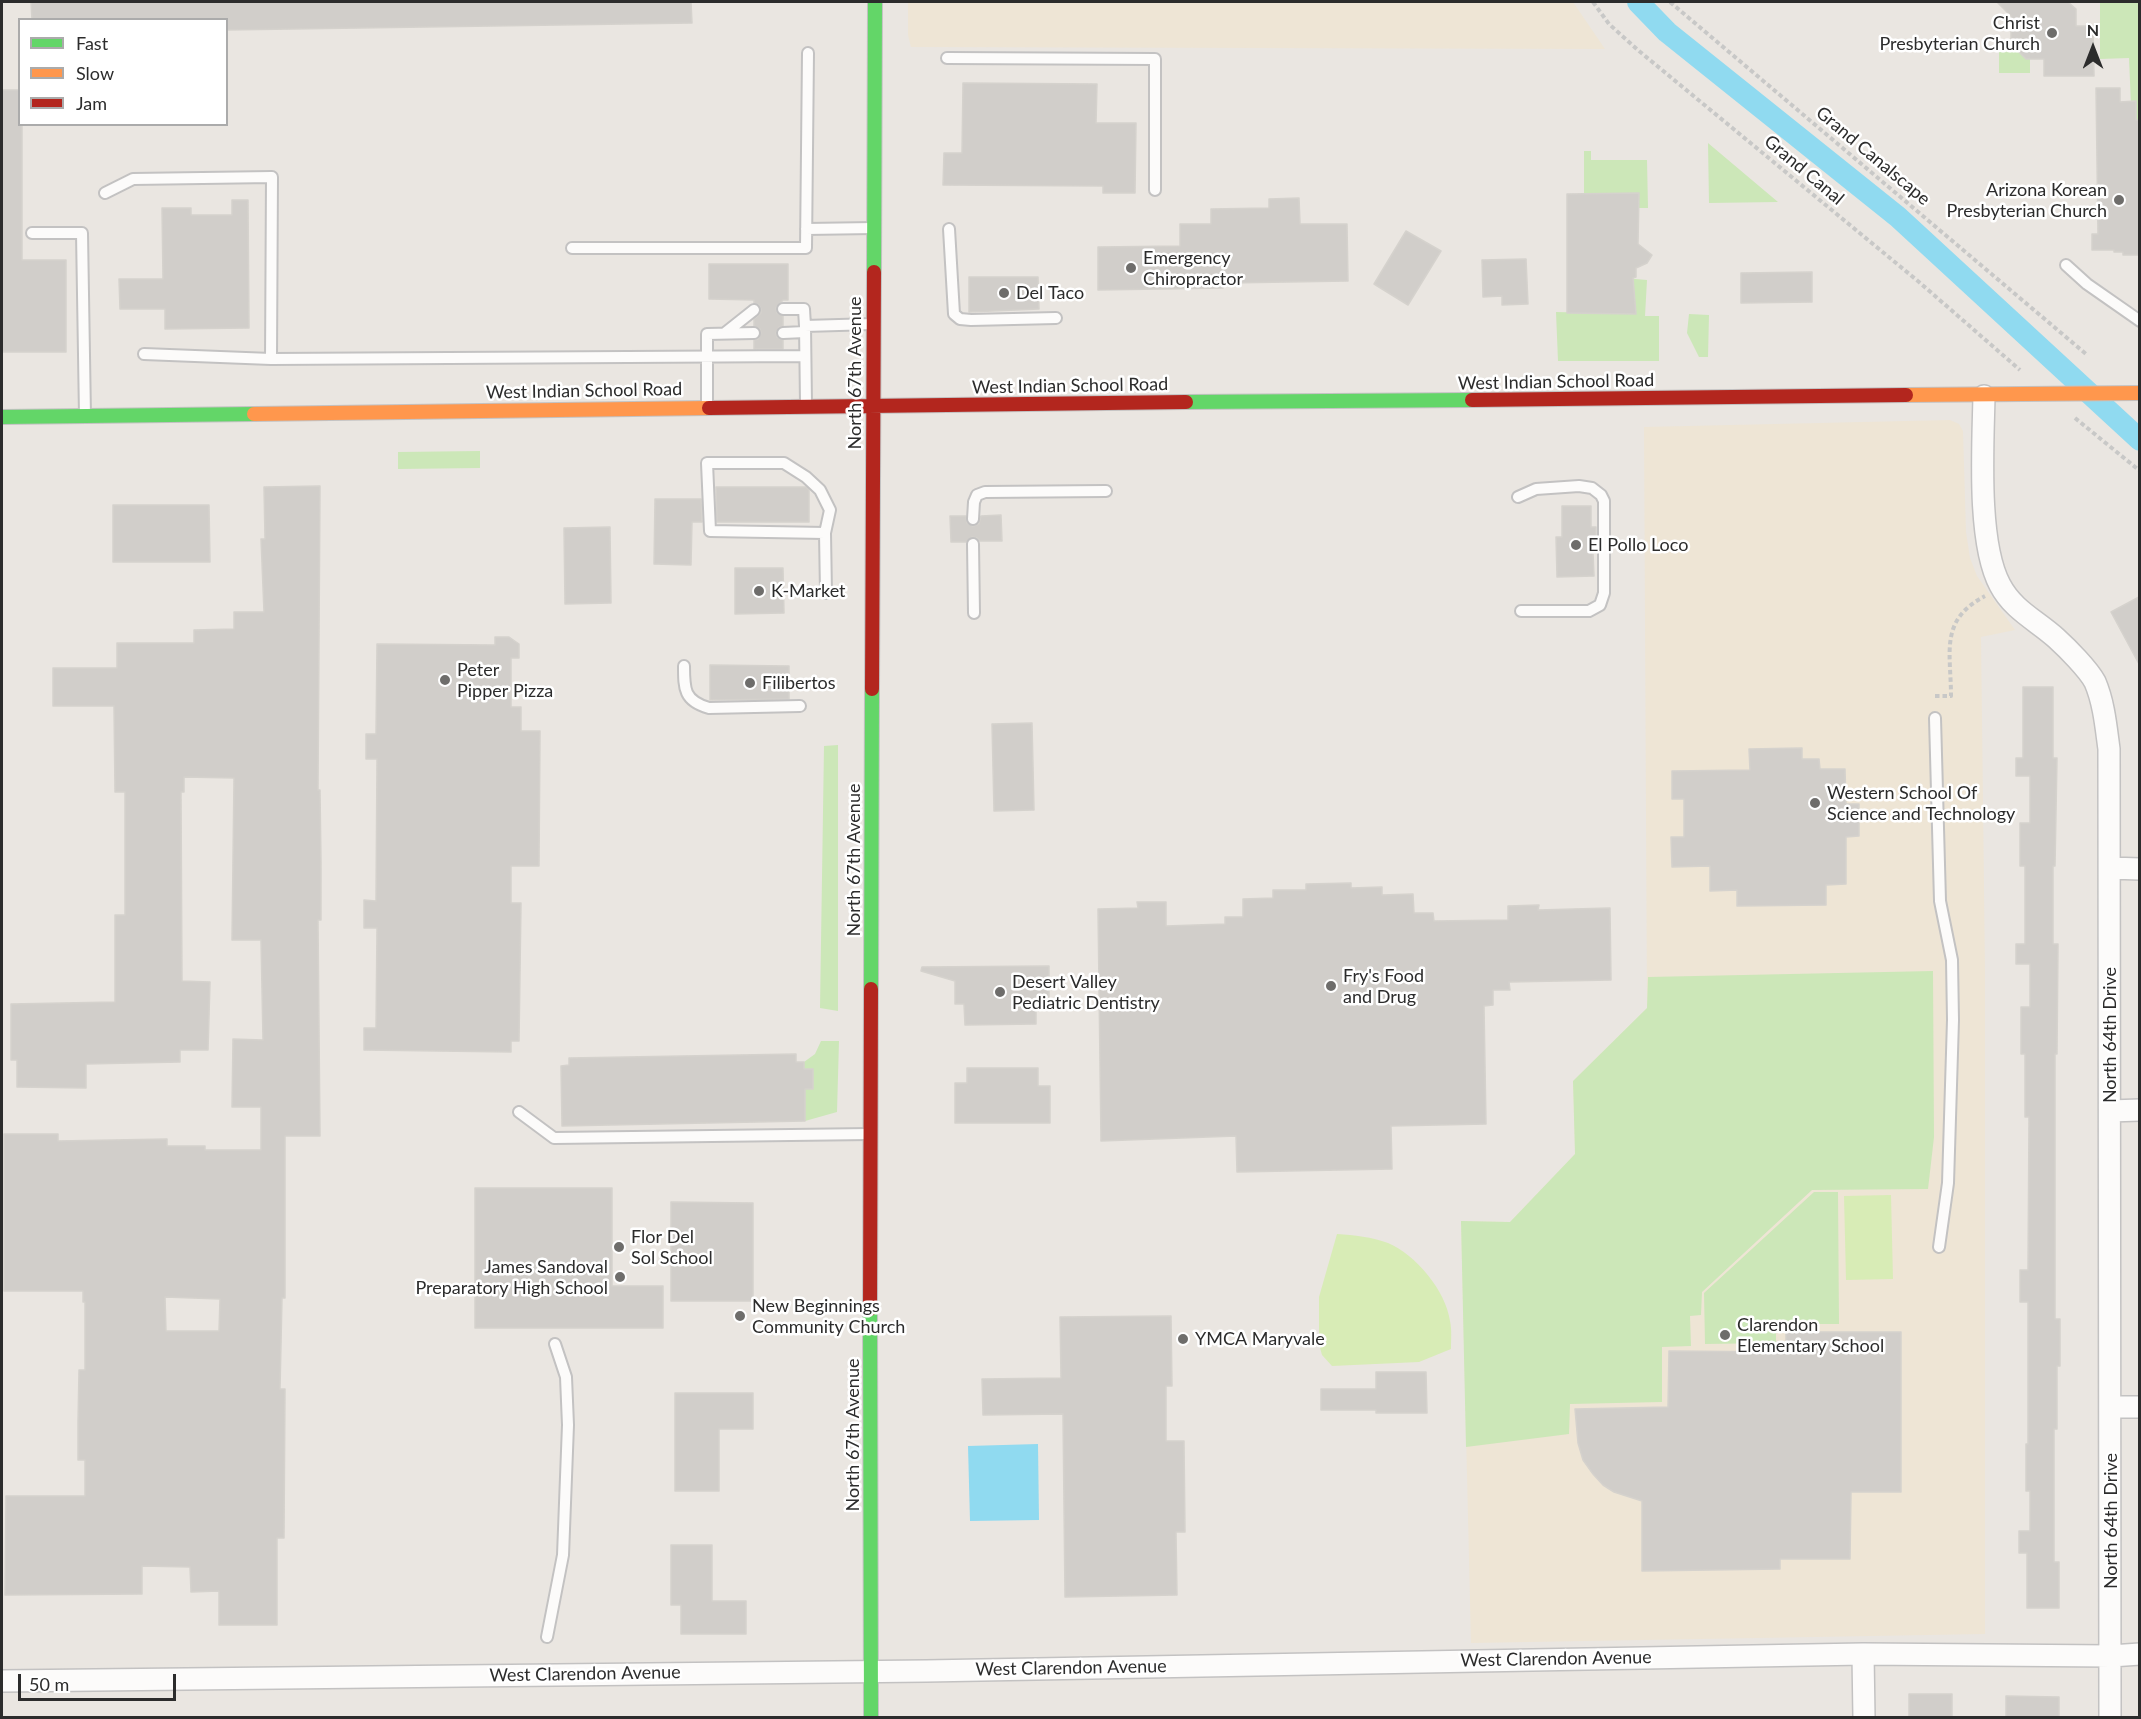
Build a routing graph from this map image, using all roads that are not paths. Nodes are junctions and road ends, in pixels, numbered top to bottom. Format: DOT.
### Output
graph roads {
  1 [pos="875,2"];
  2 [pos="808,53"];
  3 [pos="947,58"];
  4 [pos="1155,190"];
  5 [pos="105,193"];
  6 [pos="874,228"];
  7 [pos="806,229"];
  8 [pos="949,229"];
  9 [pos="32,233"];
  10 [pos="572,248"];
  11 [pos="2067,265"];
  12 [pos="783,309"];
  13 [pos="754,310"];
  14 [pos="1056,318"];
  15 [pos="2139,321"];
  16 [pos="873,324"];
  17 [pos="805,329"];
  18 [pos="725,333"];
  19 [pos="754,333"];
  20 [pos="783,333"];
  21 [pos="144,354"];
  22 [pos="805,356"];
  23 [pos="707,357"];
  24 [pos="271,358"];
  25 [pos="2139,393"];
  26 [pos="1984,396"];
  27 [pos="806,406"];
  28 [pos="873,406"];
  29 [pos="707,408"];
  30 [pos="85,416"];
  31 [pos="2,417"];
  32 [pos="1106,491"];
  33 [pos="1518,496"];
  34 [pos="973,519"];
  35 [pos="825,533"];
  36 [pos="973,544"];
  37 [pos="826,593"];
  38 [pos="1521,611"];
  39 [pos="974,613"];
  40 [pos="684,666"];
  41 [pos="800,706"];
  42 [pos="1935,718"];
  43 [pos="2110,868"];
  44 [pos="2139,868"];
  45 [pos="2139,1110"];
  46 [pos="2109,1111"];
  47 [pos="519,1112"];
  48 [pos="870,1134"];
  49 [pos="1939,1246"];
  50 [pos="555,1344"];
  51 [pos="2111,1407"];
  52 [pos="2139,1407"];
  53 [pos="547,1637"];
  54 [pos="1863,1654"];
  55 [pos="2139,1654"];
  56 [pos="2111,1656"];
  57 [pos="870,1672"];
  58 [pos="2,1681"];
  59 [pos="871,1718"];
  60 [pos="1864,1718"];
  61 [pos="2110,1718"];
  1 -- 6 [label="main road, North 67th Avenue"];
  2 -- 7 [label="lane"];
  3 -- 4 [label="lane"];
  5 -- 24 [label="lane"];
  6 -- 7 [label="lane"];
  6 -- 16 [label="main road, North 67th Avenue"];
  7 -- 10 [label="lane"];
  8 -- 14 [label="lane"];
  9 -- 30 [label="lane"];
  11 -- 15 [label="lane"];
  12 -- 17 [label="lane"];
  13 -- 18 [label="lane"];
  16 -- 17 [label="lane"];
  16 -- 28 [label="main road, North 67th Avenue"];
  17 -- 20 [label="lane"];
  17 -- 22 [label="lane"];
  18 -- 19 [label="lane"];
  18 -- 23 [label="lane"];
  21 -- 24 [label="lane"];
  22 -- 23 [label="lane"];
  22 -- 27 [label="lane"];
  23 -- 24 [label="lane"];
  23 -- 29 [label="lane"];
  25 -- 26 [label="main road, West Indian School Road"];
  26 -- 28 [label="main road, West Indian School Road"];
  26 -- 43 [label="street, North 64th Drive"];
  27 -- 28 [label="main road, West Indian School Road"];
  27 -- 29 [label="main road, West Indian School Road"];
  28 -- 48 [label="main road, North 67th Avenue"];
  29 -- 30 [label="main road, West Indian School Road"];
  30 -- 31 [label="main road, West Indian School Road"];
  32 -- 34 [label="lane"];
  33 -- 38 [label="lane"];
  35 -- 35 [label="lane"];
  35 -- 37 [label="lane"];
  36 -- 39 [label="lane"];
  40 -- 41 [label="lane"];
  42 -- 49 [label="lane"];
  43 -- 44 [label="street"];
  43 -- 46 [label="street, North 64th Drive"];
  45 -- 46 [label="street"];
  46 -- 51 [label="street, North 64th Drive"];
  47 -- 48 [label="lane"];
  48 -- 57 [label="main road, North 67th Avenue"];
  50 -- 53 [label="lane"];
  51 -- 52 [label="street"];
  51 -- 56 [label="street, North 64th Drive"];
  54 -- 56 [label="street, West Clarendon Avenue"];
  54 -- 57 [label="street, West Clarendon Avenue"];
  54 -- 60 [label="street"];
  55 -- 56 [label="street, West Clarendon Avenue"];
  56 -- 61 [label="street, North 64th Drive"];
  57 -- 58 [label="street, West Clarendon Avenue"];
  57 -- 59 [label="main road, North 67th Avenue"];
}
